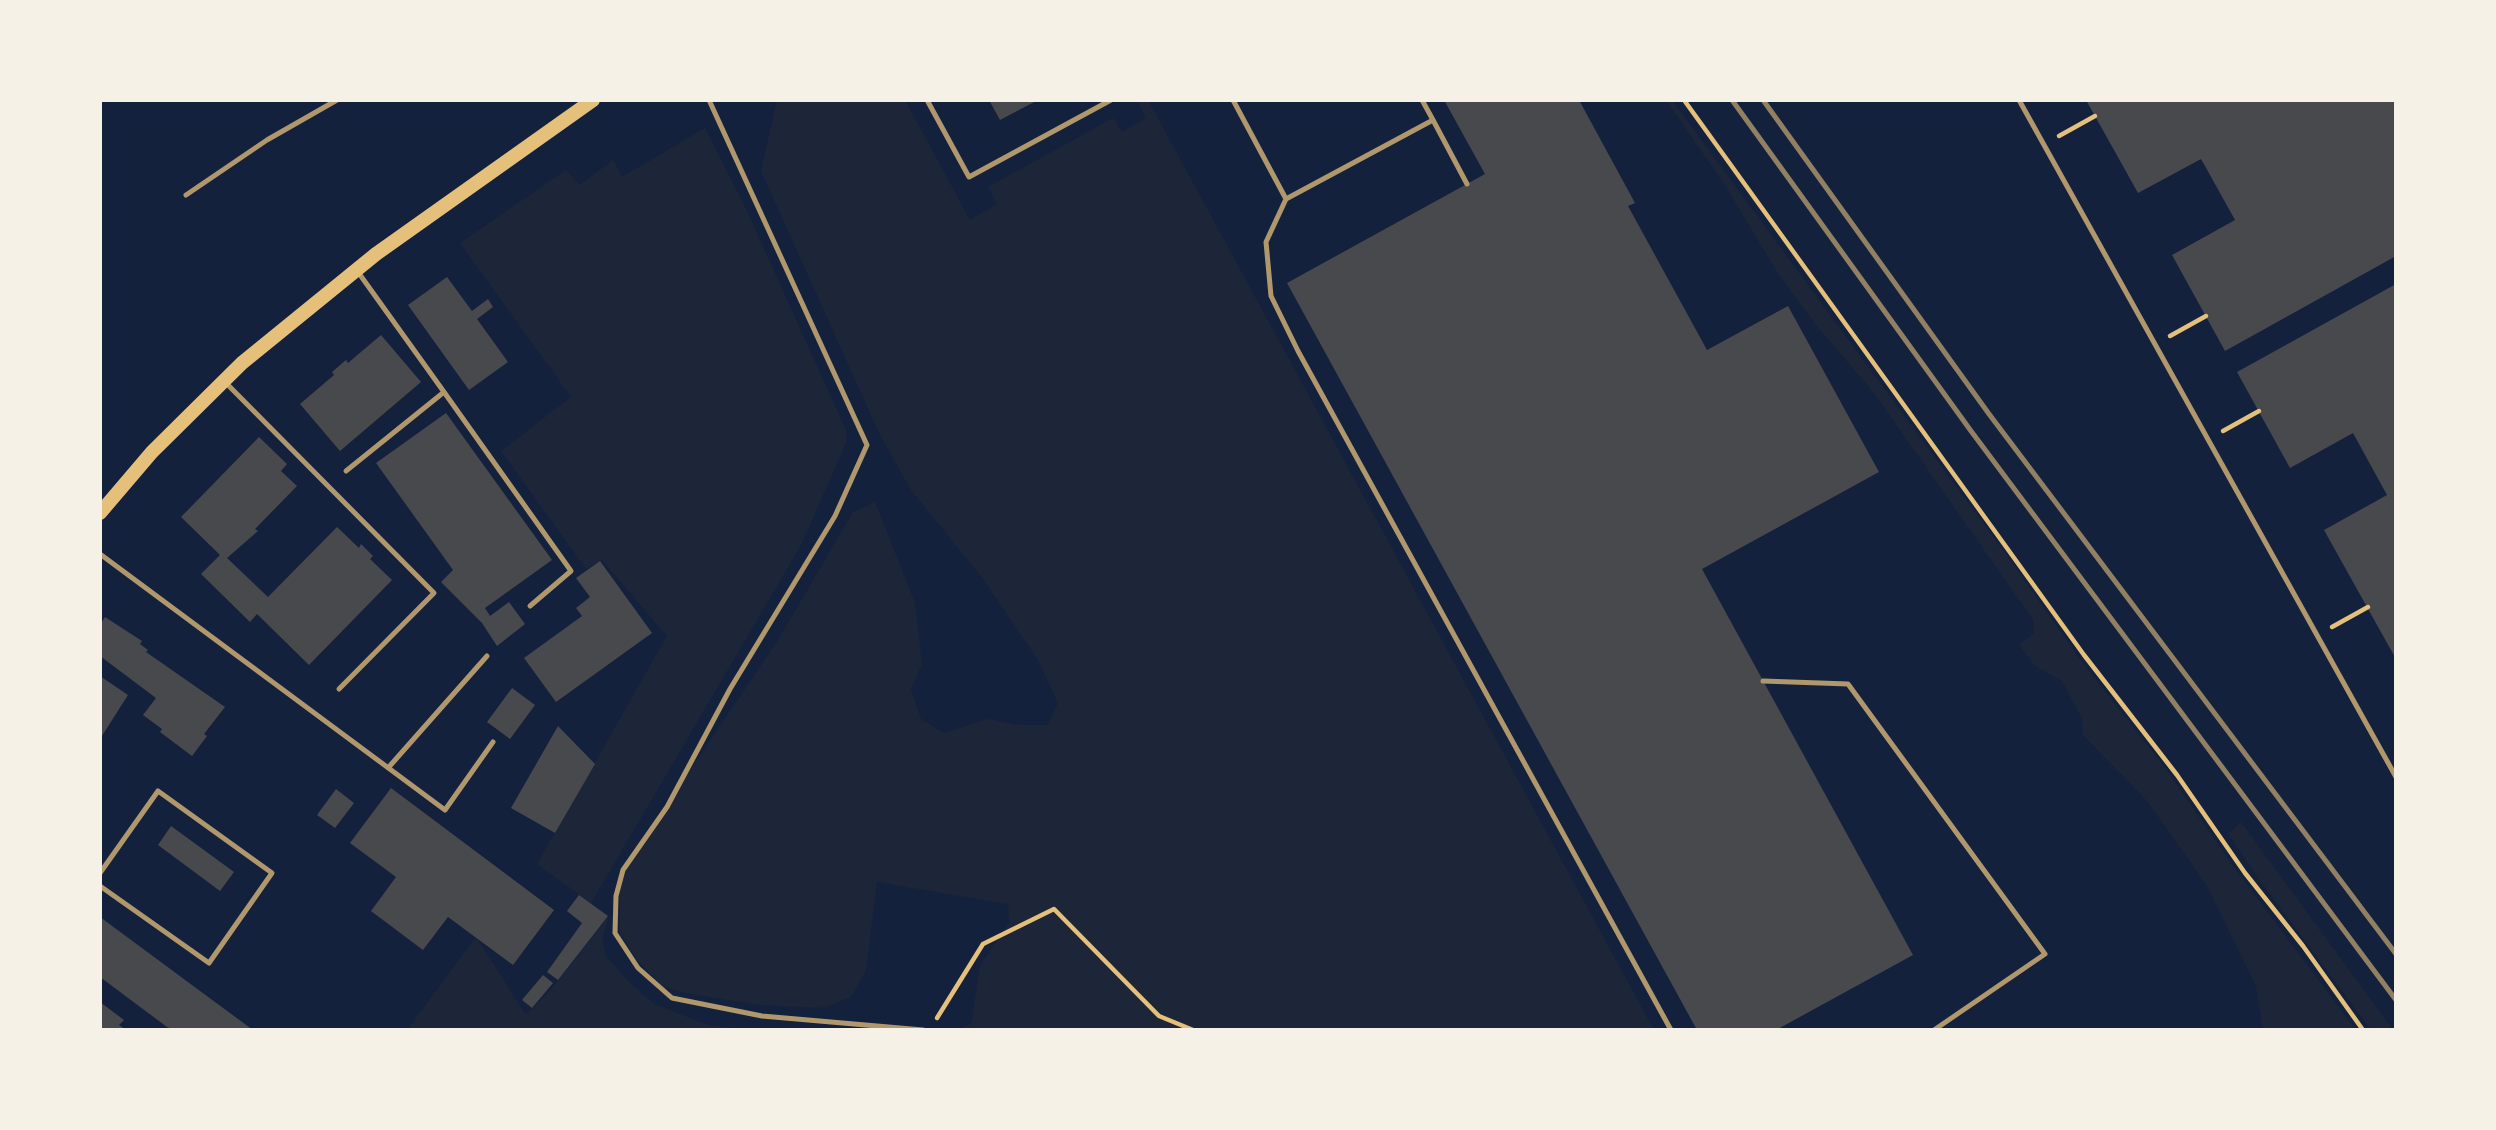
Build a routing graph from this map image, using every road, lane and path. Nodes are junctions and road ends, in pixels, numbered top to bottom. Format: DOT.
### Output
graph roads {
  1 [pos="337,100"];
  2 [pos="593,100"];
  3 [pos="709,100"];
  4 [pos="927,100"];
  5 [pos="1111,100"];
  6 [pos="1233,100"];
  7 [pos="1422,100"];
  8 [pos="1684,100"];
  9 [pos="2019,100"];
  10 [pos="2095,116"];
  11 [pos="1433,120"];
  12 [pos="2043,144"];
  13 [pos="1467,184"];
  14 [pos="186,195"];
  15 [pos="1286,199"];
  16 [pos="356,270"];
  17 [pos="2206,316"];
  18 [pos="2155,345"];
  19 [pos="223,380"];
  20 [pos="444,392"];
  21 [pos="2259,411"];
  22 [pos="2208,439"];
  23 [pos="346,471"];
  24 [pos="100,513"];
  25 [pos="100,554"];
  26 [pos="530,606"];
  27 [pos="2368,607"];
  28 [pos="2317,635"];
  29 [pos="487,656"];
  30 [pos="1763,681"];
  31 [pos="339,689"];
  32 [pos="493,742"];
  33 [pos="388,768"];
  34 [pos="2396,777"];
  35 [pos="101,869"];
  36 [pos="100,886"];
  37 [pos="936,1020"];
  38 [pos="923,1030"];
  39 [pos="1193,1030"];
  40 [pos="1671,1030"];
  41 [pos="1934,1030"];
  42 [pos="2363,1030"];
  1 -- 14 [label="lane"];
  2 -- 16 [label="main road"];
  3 -- 38 [label="lane"];
  4 -- 5 [label="lane"];
  6 -- 15 [label="lane"];
  7 -- 11 [label="lane"];
  8 -- 42 [label="path"];
  9 -- 12 [label="lane"];
  10 -- 12 [label="path"];
  11 -- 13 [label="lane"];
  11 -- 15 [label="lane"];
  12 -- 18 [label="lane"];
  15 -- 40 [label="lane"];
  16 -- 19 [label="main road"];
  16 -- 20 [label="lane"];
  17 -- 18 [label="path"];
  18 -- 22 [label="lane"];
  19 -- 24 [label="main road"];
  19 -- 31 [label="lane"];
  20 -- 23 [label="lane"];
  20 -- 26 [label="lane"];
  21 -- 22 [label="path"];
  22 -- 28 [label="lane"];
  25 -- 33 [label="lane"];
  27 -- 28 [label="path"];
  28 -- 34 [label="lane"];
  29 -- 33 [label="lane"];
  30 -- 41 [label="lane"];
  32 -- 33 [label="lane"];
  35 -- 36 [label="lane"];
  37 -- 39 [label="path"];
}
